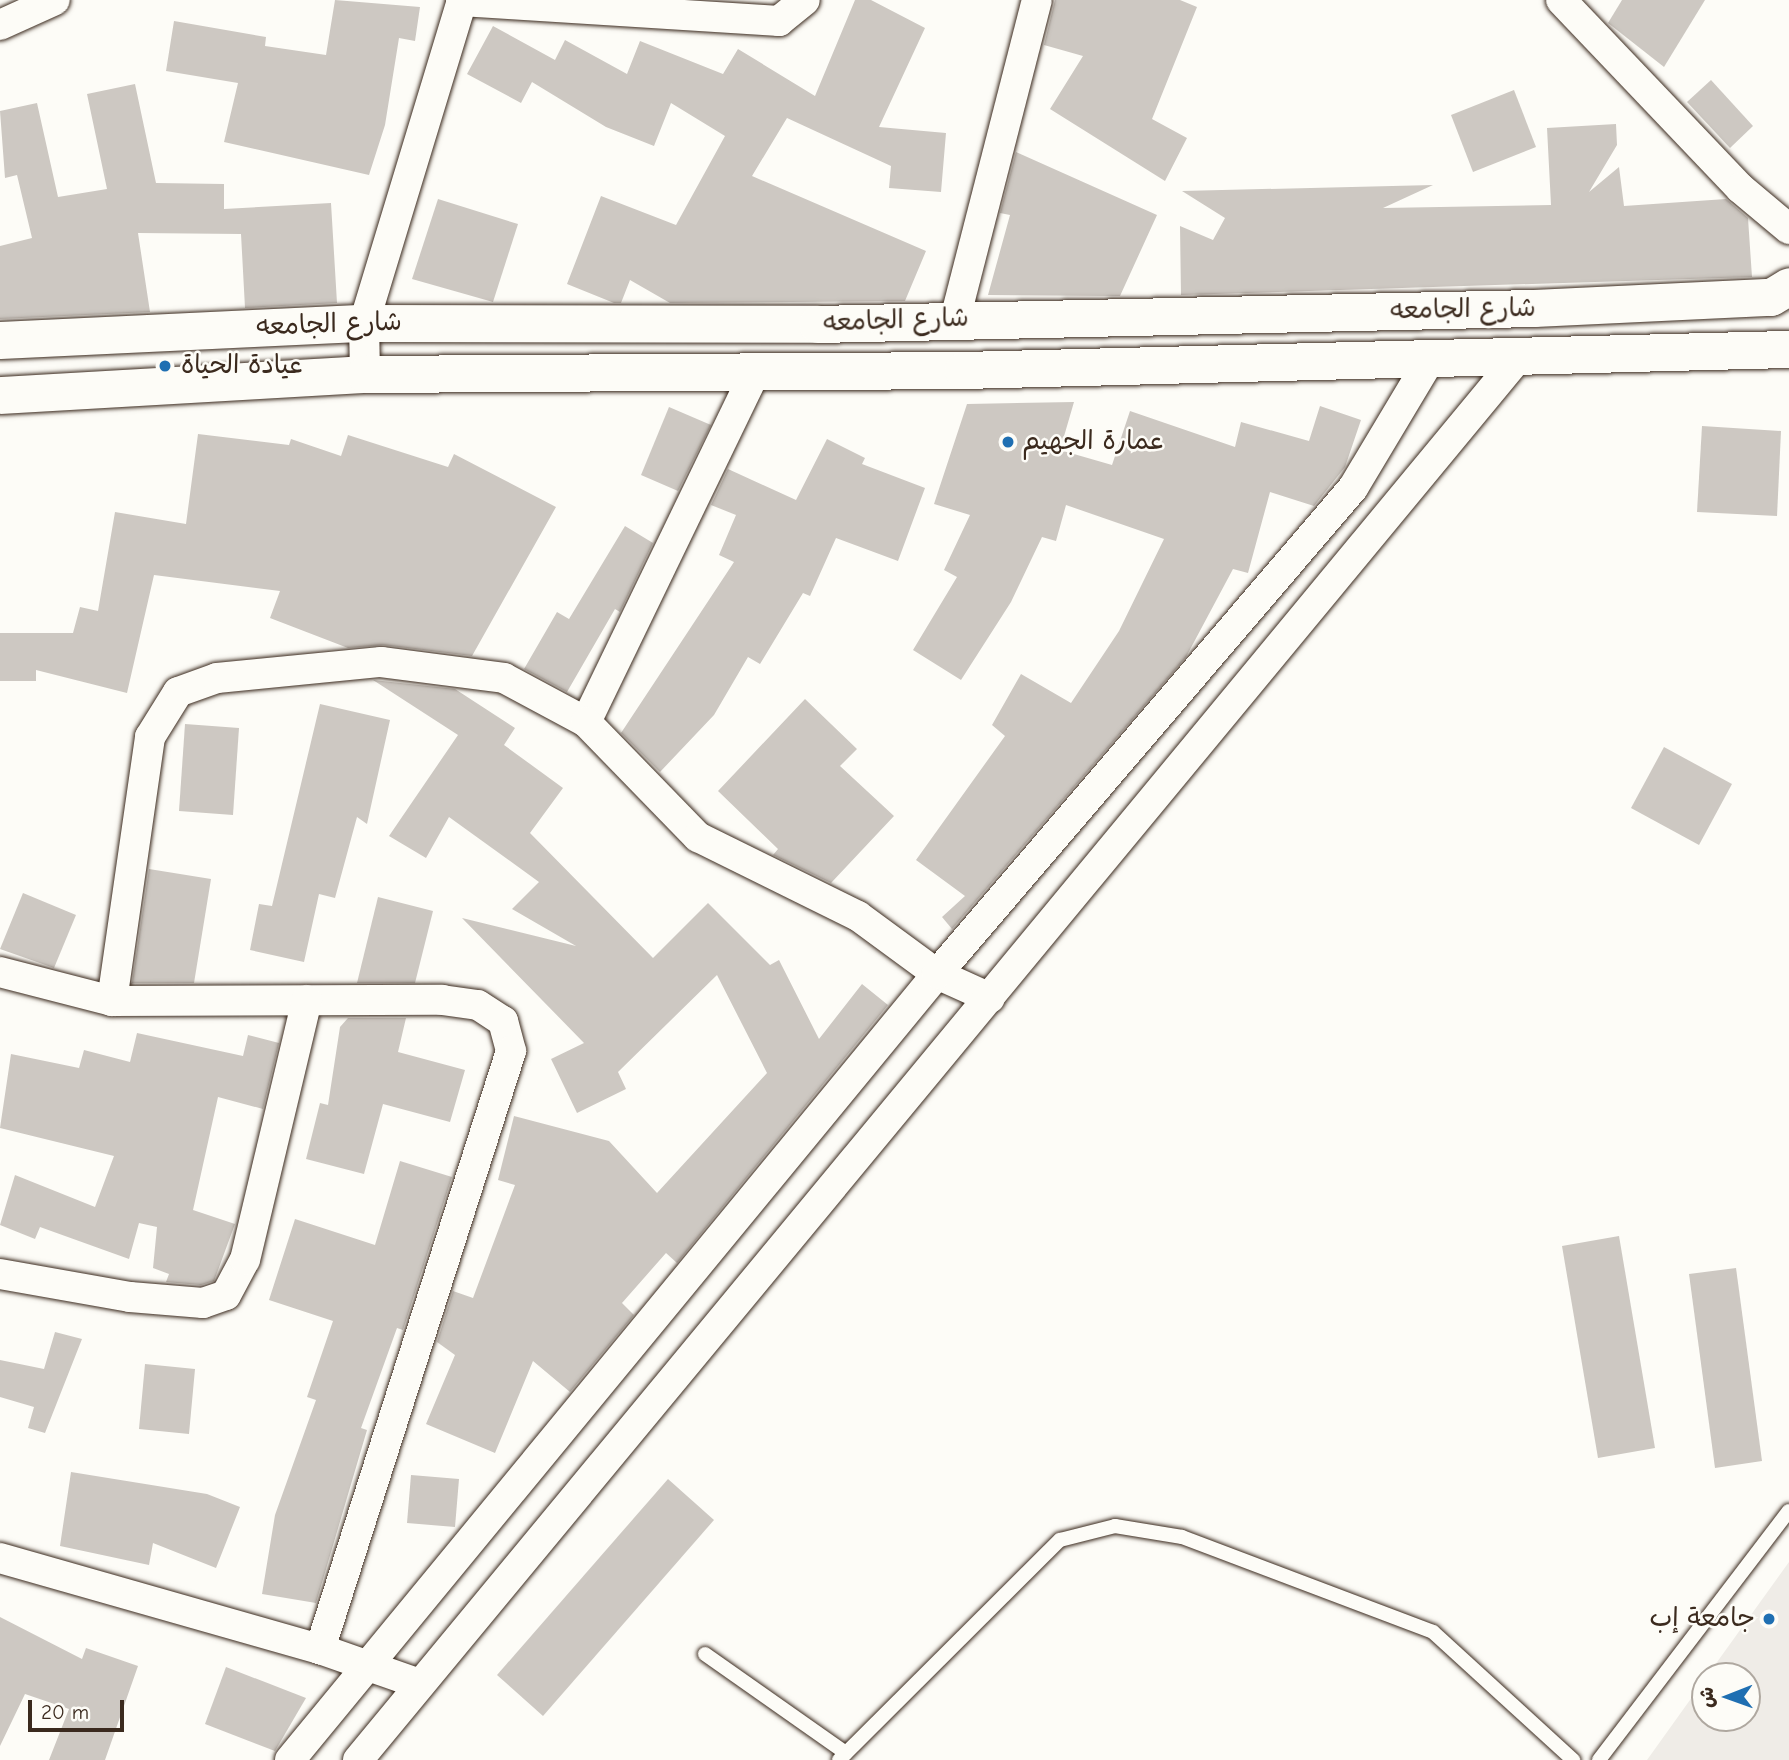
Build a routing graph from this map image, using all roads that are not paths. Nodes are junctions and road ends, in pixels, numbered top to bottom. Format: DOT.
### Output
graph roads {
  1 [pos="55,0"];
  2 [pos="462,0"];
  3 [pos="805,0"];
  4 [pos="1037,0"];
  5 [pos="1561,0"];
  6 [pos="0,24"];
  7 [pos="1789,229"];
  8 [pos="1789,286"];
  9 [pos="955,319"];
  10 [pos="364,323"];
  11 [pos="0,340"];
  12 [pos="1789,349"];
  13 [pos="1517,359"];
  14 [pos="1429,361"];
  15 [pos="757,369"];
  16 [pos="365,374"];
  17 [pos="0,395"];
  18 [pos="586,722"];
  19 [pos="0,972"];
  20 [pos="937,974"];
  21 [pos="989,998"];
  22 [pos="307,1000"];
  23 [pos="112,1001"];
  24 [pos="0,1274"];
  25 [pos="1789,1511"];
  26 [pos="0,1558"];
  27 [pos="320,1649"];
  28 [pos="705,1654"];
  29 [pos="366,1665"];
  30 [pos="420,1685"];
  31 [pos="843,1757"];
  32 [pos="289,1760"];
  33 [pos="358,1760"];
  34 [pos="1573,1760"];
  35 [pos="1599,1760"];
  1 -- 6 [label="street"];
  2 -- 3 [label="street"];
  2 -- 10 [label="street"];
  4 -- 9 [label="street"];
  5 -- 7 [label="street"];
  8 -- 9 [label="street, شارع الجامعه"];
  9 -- 10 [label="street, شارع الجامعه"];
  10 -- 11 [label="street, شارع الجامعه"];
  10 -- 16 [label="street"];
  12 -- 13 [label="street, شارع الجامعه"];
  13 -- 14 [label="street, شارع الجامعه"];
  13 -- 21 [label="street"];
  14 -- 15 [label="street, شارع الجامعه"];
  14 -- 20 [label="street"];
  15 -- 16 [label="street, شارع الجامعه"];
  15 -- 18 [label="street"];
  16 -- 17 [label="street, شارع الجامعه"];
  18 -- 20 [label="street"];
  18 -- 23 [label="street"];
  19 -- 23 [label="street"];
  20 -- 21 [label="street"];
  20 -- 29 [label="street"];
  21 -- 30 [label="street"];
  22 -- 23 [label="street"];
  22 -- 24 [label="street"];
  22 -- 27 [label="street"];
  25 -- 35 [label="lane"];
  26 -- 27 [label="street"];
  27 -- 29 [label="street"];
  28 -- 31 [label="lane"];
  29 -- 30 [label="street"];
  29 -- 32 [label="street"];
  30 -- 33 [label="street"];
  31 -- 34 [label="lane"];
}
